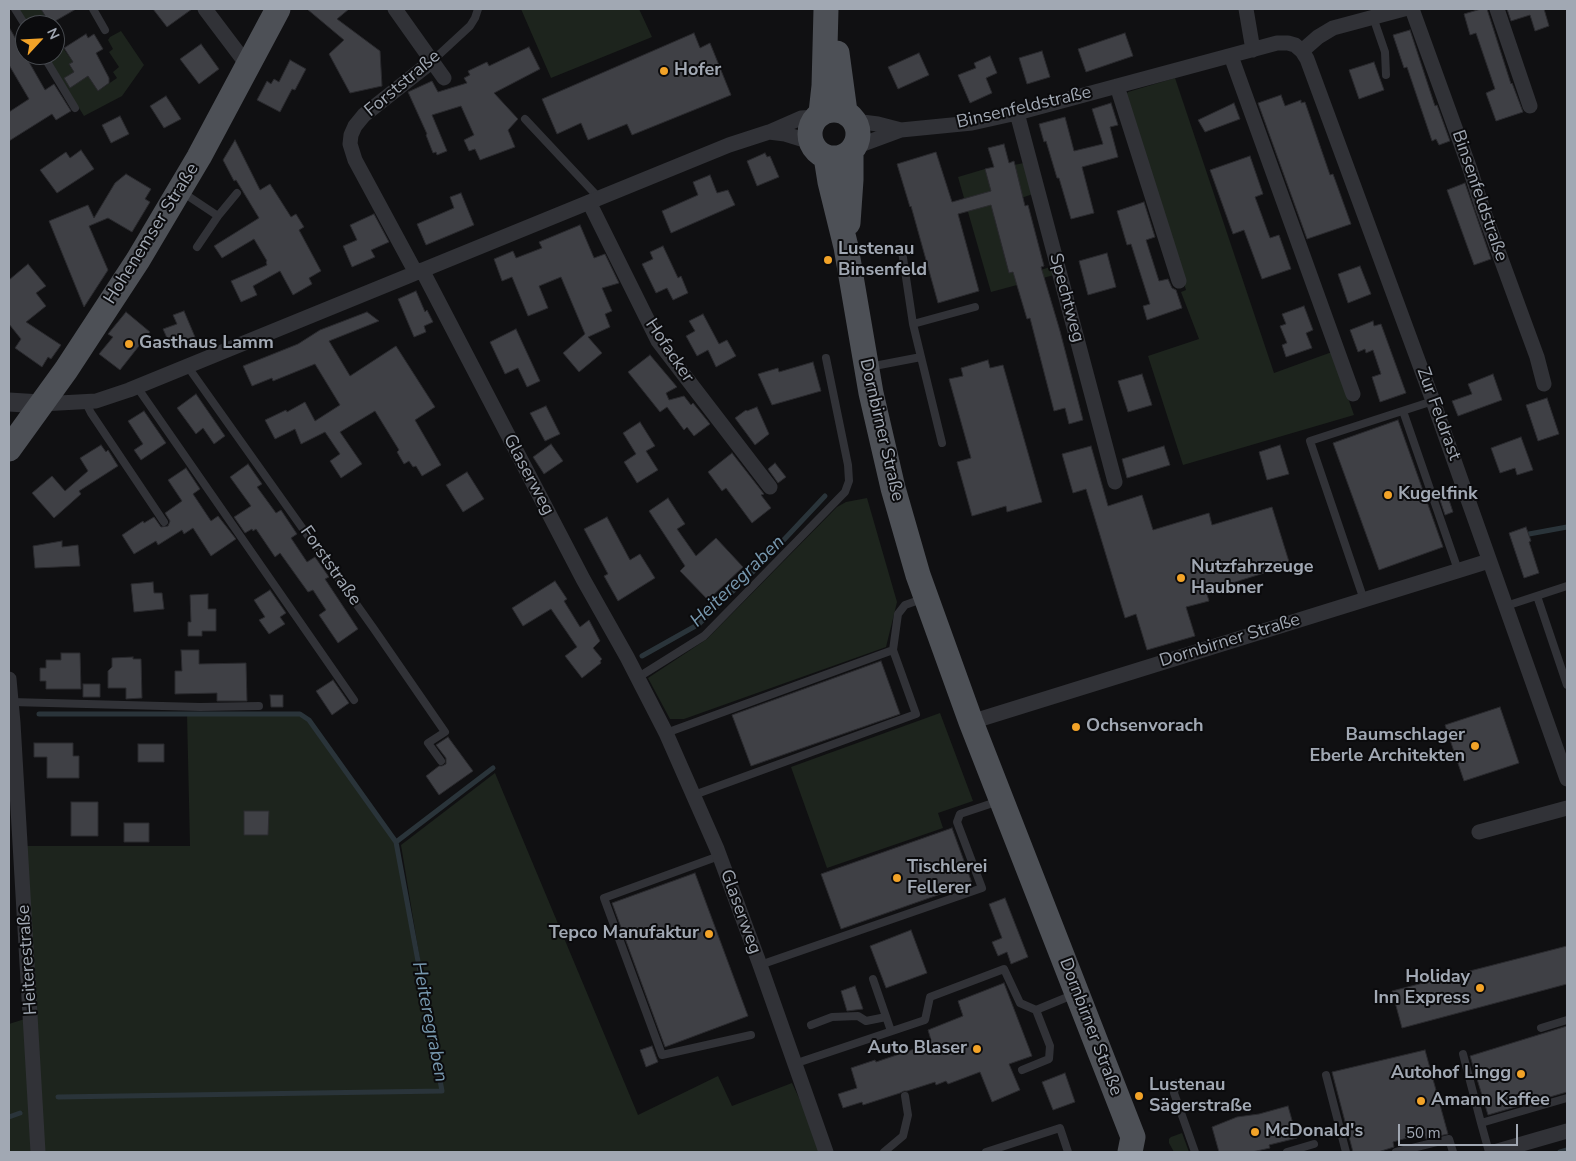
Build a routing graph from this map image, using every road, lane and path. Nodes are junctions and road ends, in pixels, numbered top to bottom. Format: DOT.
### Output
graph roads {
  1 [pos="93,9"];
  2 [pos="205,9"];
  3 [pos="278,9"];
  4 [pos="396,9"];
  5 [pos="478,9"];
  6 [pos="828,9"];
  7 [pos="1246,9"];
  8 [pos="1404,9"];
  9 [pos="1412,9"];
  10 [pos="1497,9"];
  11 [pos="1373,17"];
  12 [pos="105,30"];
  13 [pos="1253,50"];
  14 [pos="1302,51"];
  15 [pos="1230,56"];
  16 [pos="431,62"];
  17 [pos="49,65"];
  18 [pos="248,66"];
  19 [pos="1386,75"];
  20 [pos="444,78"];
  21 [pos="1117,86"];
  22 [pos="1530,106"];
  23 [pos="75,108"];
  24 [pos="1017,113"];
  25 [pos="834,116"];
  26 [pos="525,119"];
  27 [pos="901,130"];
  28 [pos="769,132"];
  29 [pos="819,149"];
  30 [pos="853,149"];
  31 [pos="180,190"];
  32 [pos="237,193"];
  33 [pos="594,200"];
  34 [pos="218,216"];
  35 [pos="198,247"];
  36 [pos="846,248"];
  37 [pos="902,251"];
  38 [pos="419,272"];
  39 [pos="1179,281"];
  40 [pos="975,306"];
  41 [pos="913,324"];
  42 [pos="921,357"];
  43 [pos="826,358"];
  44 [pos="188,367"];
  45 [pos="865,367"];
  46 [pos="1544,384"];
  47 [pos="137,387"];
  48 [pos="1353,394"];
  49 [pos="1433,401"];
  50 [pos="9,402"];
  51 [pos="86,403"];
  52 [pos="41,404"];
  53 [pos="1402,411"];
  54 [pos="942,443"];
  55 [pos="9,449"];
  56 [pos="1115,482"];
  57 [pos="770,486"];
  58 [pos="164,522"];
  59 [pos="1490,561"];
  60 [pos="1458,570"];
  61 [pos="1567,586"];
  62 [pos="1537,596"];
  63 [pos="926,598"];
  64 [pos="1364,600"];
  65 [pos="1506,606"];
  66 [pos="893,650"];
  67 [pos="637,678"];
  68 [pos="9,679"];
  69 [pos="1567,685"];
  70 [pos="354,700"];
  71 [pos="11,702"];
  72 [pos="259,706"];
  73 [pos="970,722"];
  74 [pos="666,733"];
  75 [pos="441,761"];
  76 [pos="1567,779"];
  77 [pos="694,795"];
  78 [pos="1002,800"];
  79 [pos="13,804"];
  80 [pos="1567,808"];
  81 [pos="1478,832"];
  82 [pos="719,856"];
  83 [pos="760,965"];
  84 [pos="873,980"];
  85 [pos="1076,993"];
  86 [pos="1036,1010"];
  87 [pos="886,1017"];
  88 [pos="1567,1020"];
  89 [pos="811,1025"];
  90 [pos="1541,1028"];
  91 [pos="891,1032"];
  92 [pos="751,1035"];
  93 [pos="1462,1054"];
  94 [pos="794,1064"];
  95 [pos="1022,1070"];
  96 [pos="1326,1075"];
  97 [pos="1176,1083"];
  98 [pos="904,1096"];
  99 [pos="1567,1098"];
  100 [pos="1481,1123"];
  101 [pos="1567,1131"];
  102 [pos="1314,1144"];
  103 [pos="1137,1147"];
  104 [pos="38,1152"];
  105 [pos="826,1152"];
  106 [pos="884,1152"];
  107 [pos="986,1152"];
  108 [pos="1068,1152"];
  109 [pos="1194,1152"];
  110 [pos="1288,1152"];
  111 [pos="1346,1152"];
  112 [pos="1396,1152"];
  113 [pos="1453,1152"];
  114 [pos="1489,1152"];
  115 [pos="1494,1152"];
  1 -- 12 [label="lane"];
  2 -- 18 [label="street"];
  3 -- 18 [label="main road, Hohenemser Straße"];
  4 -- 16 [label="street"];
  5 -- 16 [label="lane, Forststraße"];
  6 -- 25 [label="main road, Dornbirner Straße"];
  7 -- 13 [label="street"];
  8 -- 11 [label="street"];
  9 -- 46 [label="street, Binsenfeldstraße"];
  10 -- 22 [label="street"];
  11 -- 14 [label="street"];
  11 -- 19 [label="lane"];
  13 -- 14 [label="street, Binsenfeldstraße"];
  13 -- 15 [label="street, Binsenfeldstraße"];
  14 -- 49 [label="street, Zur Feldrast"];
  15 -- 21 [label="street, Binsenfeldstraße"];
  15 -- 48 [label="street"];
  16 -- 20 [label="street"];
  16 -- 38 [label="street, Forststraße"];
  17 -- 23 [label="lane"];
  18 -- 31 [label="main road, Hohenemser Straße"];
  21 -- 24 [label="street, Binsenfeldstraße"];
  21 -- 39 [label="street"];
  24 -- 27 [label="street, Binsenfeldstraße"];
  24 -- 56 [label="street, Spechtweg"];
  25 -- 27 [label="street, Binsenfeldstraße"];
  25 -- 28 [label="street"];
  25 -- 29 [label="main road, Dornbirner Straße"];
  25 -- 30 [label="main road, Dornbirner Straße"];
  26 -- 33 [label="lane"];
  27 -- 30 [label="street, Binsenfeldstraße"];
  28 -- 29 [label="street"];
  28 -- 33 [label="street"];
  29 -- 30 [label="main road"];
  29 -- 36 [label="main road, Dornbirner Straße"];
  30 -- 36 [label="main road, Dornbirner Straße"];
  31 -- 34 [label="lane"];
  31 -- 52 [label="main road, Hohenemser Straße"];
  32 -- 34 [label="lane"];
  33 -- 38 [label="street"];
  33 -- 57 [label="street, Hofacker"];
  34 -- 35 [label="lane"];
  36 -- 45 [label="main road, Dornbirner Straße"];
  37 -- 41 [label="lane"];
  38 -- 44 [label="street"];
  38 -- 67 [label="street, Glaserweg"];
  40 -- 41 [label="lane"];
  41 -- 42 [label="lane"];
  42 -- 45 [label="lane"];
  42 -- 54 [label="lane"];
  43 -- 67 [label="lane"];
  44 -- 47 [label="street"];
  44 -- 75 [label="lane, Forststraße"];
  45 -- 63 [label="main road, Dornbirner Straße"];
  47 -- 51 [label="street"];
  47 -- 70 [label="lane"];
  49 -- 53 [label="lane"];
  49 -- 59 [label="street, Zur Feldrast"];
  50 -- 52 [label="street"];
  51 -- 52 [label="street"];
  51 -- 58 [label="lane"];
  52 -- 55 [label="main road, Hohenemser Straße"];
  53 -- 60 [label="lane"];
  53 -- 64 [label="lane"];
  59 -- 60 [label="street, Dornbirner Straße"];
  59 -- 65 [label="street, Zur Feldrast"];
  60 -- 64 [label="street, Dornbirner Straße"];
  61 -- 62 [label="lane"];
  62 -- 65 [label="lane"];
  62 -- 69 [label="lane"];
  63 -- 66 [label="lane"];
  63 -- 73 [label="main road, Dornbirner Straße"];
  64 -- 73 [label="street, Dornbirner Straße"];
  65 -- 76 [label="street, Zur Feldrast"];
  66 -- 74 [label="lane"];
  66 -- 77 [label="lane"];
  67 -- 74 [label="street, Glaserweg"];
  68 -- 71 [label="street, Heiterestraße"];
  71 -- 72 [label="lane"];
  71 -- 79 [label="street, Heiterestraße"];
  73 -- 78 [label="main road, Dornbirner Straße"];
  74 -- 77 [label="street, Glaserweg"];
  77 -- 82 [label="street, Glaserweg"];
  78 -- 83 [label="lane"];
  78 -- 85 [label="main road, Dornbirner Straße"];
  79 -- 104 [label="street, Heiterestraße"];
  80 -- 81 [label="street"];
  82 -- 83 [label="street, Glaserweg"];
  82 -- 92 [label="lane"];
  83 -- 94 [label="street, Glaserweg"];
  84 -- 87 [label="lane"];
  85 -- 86 [label="lane"];
  85 -- 103 [label="main road, Dornbirner Straße"];
  86 -- 91 [label="lane"];
  86 -- 95 [label="lane"];
  87 -- 89 [label="lane"];
  87 -- 91 [label="lane"];
  88 -- 90 [label="lane"];
  91 -- 94 [label="lane"];
  93 -- 100 [label="lane"];
  94 -- 105 [label="street, Glaserweg"];
  96 -- 111 [label="lane"];
  97 -- 109 [label="lane"];
  98 -- 106 [label="lane"];
  99 -- 100 [label="lane"];
  100 -- 114 [label="lane"];
  101 -- 115 [label="street"];
  102 -- 110 [label="lane"];
  107 -- 108 [label="lane"];
  112 -- 113 [label="lane"];
}
